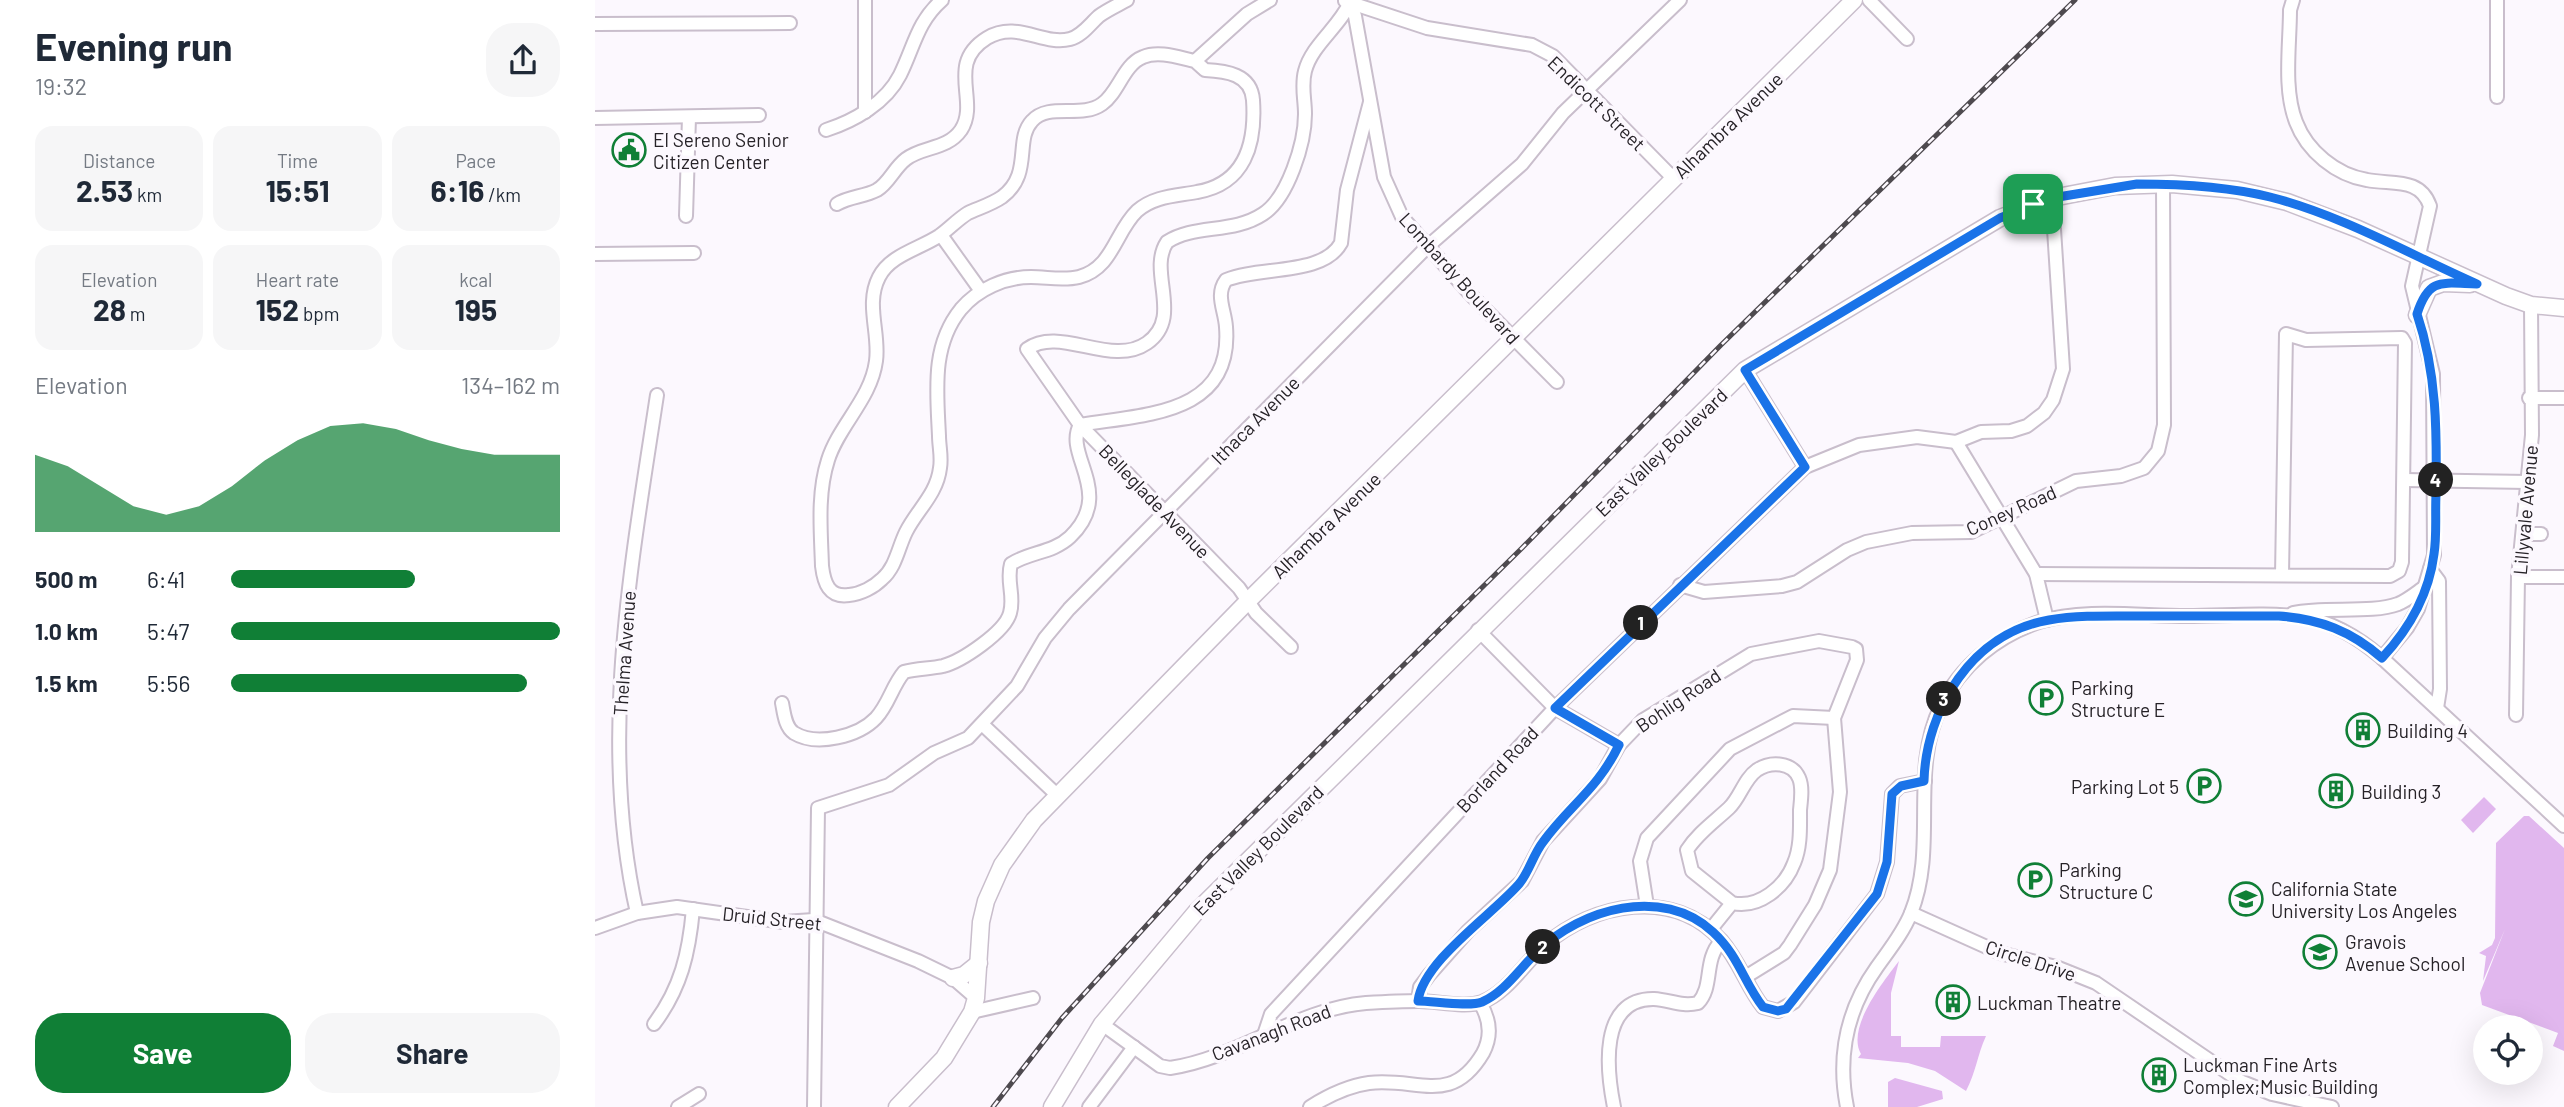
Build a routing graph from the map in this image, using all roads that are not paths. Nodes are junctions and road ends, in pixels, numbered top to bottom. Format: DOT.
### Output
graph roads {
  1 [pos="865,0"];
  2 [pos="943,0"];
  3 [pos="1127,0"];
  4 [pos="1270,0"];
  5 [pos="1680,0"];
  6 [pos="1854,0"];
  7 [pos="1869,0"];
  8 [pos="2293,0"];
  9 [pos="2497,0"];
  10 [pos="1348,1"];
  11 [pos="790,23"];
  12 [pos="595,24"];
  13 [pos="1907,39"];
  14 [pos="1195,61"];
  15 [pos="1586,91"];
  16 [pos="2497,97"];
  17 [pos="1370,102"];
  18 [pos="866,112"];
  19 [pos="759,115"];
  20 [pos="689,117"];
  21 [pos="595,118"];
  22 [pos="826,130"];
  23 [pos="1673,178"];
  24 [pos="2163,184"];
  25 [pos="2052,198"];
  26 [pos="837,204"];
  27 [pos="686,216"];
  28 [pos="941,235"];
  29 [pos="1427,247"];
  30 [pos="694,253"];
  31 [pos="595,254"];
  32 [pos="2416,257"];
  33 [pos="2477,284"];
  34 [pos="981,291"];
  35 [pos="2531,305"];
  36 [pos="2564,308"];
  37 [pos="2417,314"];
  38 [pos="1512,338"];
  39 [pos="1745,370"];
  40 [pos="1557,382"];
  41 [pos="657,395"];
  42 [pos="2529,398"];
  43 [pos="2564,398"];
  44 [pos="1080,425"];
  45 [pos="1956,442"];
  46 [pos="1805,467"];
  47 [pos="2404,480"];
  48 [pos="2436,480"];
  49 [pos="2528,482"];
  50 [pos="1166,512"];
  51 [pos="2002,519"];
  52 [pos="2523,534"];
  53 [pos="2541,534"];
  54 [pos="2430,569"];
  55 [pos="2036,574"];
  56 [pos="2282,575"];
  57 [pos="2518,577"];
  58 [pos="2564,577"];
  59 [pos="1679,584"];
  60 [pos="2426,586"];
  61 [pos="1248,601"];
  62 [pos="2279,616"];
  63 [pos="2047,620"];
  64 [pos="1478,630"];
  65 [pos="1291,647"];
  66 [pos="2382,658"];
  67 [pos="782,703"];
  68 [pos="1555,708"];
  69 [pos="2437,708"];
  70 [pos="2517,715"];
  71 [pos="1834,718"];
  72 [pos="982,724"];
  73 [pos="1619,745"];
  74 [pos="1924,781"];
  75 [pos="1057,795"];
  76 [pos="2564,826"];
  77 [pos="1732,903"];
  78 [pos="1647,906"];
  79 [pos="693,909"];
  80 [pos="637,913"];
  81 [pos="1911,913"];
  82 [pos="814,920"];
  83 [pos="595,928"];
  84 [pos="1711,929"];
  85 [pos="1721,940"];
  86 [pos="979,963"];
  87 [pos="1747,976"];
  88 [pos="953,978"];
  89 [pos="1033,998"];
  90 [pos="1418,1001"];
  91 [pos="1480,1003"];
  92 [pos="974,1005"];
  93 [pos="654,1024"];
  94 [pos="1102,1024"];
  95 [pos="1263,1035"];
  96 [pos="1134,1047"];
  97 [pos="699,1094"];
  98 [pos="678,1107"];
  99 [pos="814,1107"];
  100 [pos="897,1107"];
  101 [pos="1052,1107"];
  102 [pos="1089,1107"];
  103 [pos="1310,1107"];
  104 [pos="1615,1107"];
  105 [pos="1847,1107"];
  106 [pos="2332,1107"];
  1 -- 18 [label="street"];
  2 -- 18 [label="street"];
  3 -- 26 [label="street"];
  4 -- 14 [label="street"];
  5 -- 15 [label="street, Ithaca Avenue"];
  6 -- 23 [label="main road, Alhambra Avenue"];
  7 -- 13 [label="street"];
  8 -- 32 [label="street"];
  9 -- 16 [label="street"];
  10 -- 15 [label="street, Endicott Street"];
  10 -- 17 [label="street, Lombardy Boulevard"];
  10 -- 44 [label="street, Belleglade Avenue"];
  11 -- 12 [label="street"];
  14 -- 28 [label="street"];
  14 -- 34 [label="street"];
  15 -- 23 [label="street, Endicott Street"];
  15 -- 29 [label="street, Ithaca Avenue"];
  17 -- 29 [label="street, Lombardy Boulevard"];
  17 -- 44 [label="street"];
  18 -- 22 [label="street"];
  19 -- 20 [label="street"];
  20 -- 21 [label="street"];
  20 -- 27 [label="street"];
  23 -- 38 [label="main road, Alhambra Avenue"];
  24 -- 25 [label="main road, East Valley Boulevard"];
  24 -- 32 [label="main road, East Valley Boulevard"];
  24 -- 51 [label="street, Coney Road"];
  25 -- 39 [label="main road, East Valley Boulevard"];
  25 -- 45 [label="street, Borland Road"];
  28 -- 34 [label="street"];
  28 -- 34 [label="street"];
  29 -- 38 [label="street, Lombardy Boulevard"];
  29 -- 50 [label="street, Ithaca Avenue"];
  30 -- 31 [label="street"];
  32 -- 33 [label="main road, East Valley Boulevard"];
  32 -- 37 [label="street"];
  33 -- 35 [label="main road, East Valley Boulevard"];
  33 -- 37 [label="main road"];
  35 -- 36 [label="main road, East Valley Boulevard"];
  35 -- 42 [label="street, Lillyvale Avenue"];
  37 -- 48 [label="street"];
  38 -- 40 [label="street, Lombardy Boulevard"];
  38 -- 61 [label="main road, Alhambra Avenue"];
  39 -- 46 [label="street"];
  39 -- 64 [label="main road, East Valley Boulevard"];
  41 -- 80 [label="street, Thelma Avenue"];
  42 -- 43 [label="street"];
  42 -- 49 [label="street, Lillyvale Avenue"];
  44 -- 50 [label="street, Belleglade Avenue"];
  44 -- 67 [label="street"];
  45 -- 46 [label="street, Borland Road"];
  45 -- 51 [label="street"];
  46 -- 59 [label="street, Borland Road"];
  47 -- 48 [label="street"];
  47 -- 56 [label="street"];
  47 -- 56 [label="street"];
  48 -- 49 [label="street"];
  48 -- 54 [label="street"];
  49 -- 52 [label="street, Lillyvale Avenue"];
  50 -- 61 [label="street, Belleglade Avenue"];
  50 -- 72 [label="street, Ithaca Avenue"];
  51 -- 55 [label="street"];
  51 -- 59 [label="street, Coney Road"];
  52 -- 53 [label="street"];
  52 -- 57 [label="street, Lillyvale Avenue"];
  54 -- 60 [label="street"];
  54 -- 69 [label="street"];
  55 -- 56 [label="street"];
  55 -- 63 [label="street"];
  57 -- 58 [label="street"];
  57 -- 70 [label="street, Lillyvale Avenue"];
  59 -- 68 [label="street, Borland Road"];
  60 -- 62 [label="street"];
  60 -- 66 [label="street"];
  61 -- 65 [label="street, Belleglade Avenue"];
  61 -- 75 [label="main road, Alhambra Avenue"];
  62 -- 63 [label="street"];
  62 -- 66 [label="street"];
  63 -- 74 [label="street"];
  64 -- 68 [label="street"];
  64 -- 94 [label="main road, East Valley Boulevard"];
  66 -- 69 [label="street"];
  68 -- 73 [label="street"];
  68 -- 95 [label="street, Borland Road"];
  69 -- 76 [label="street"];
  71 -- 73 [label="street, Bohlig Road"];
  71 -- 78 [label="street"];
  71 -- 87 [label="street"];
  72 -- 75 [label="street"];
  72 -- 82 [label="street, Ithaca Avenue"];
  73 -- 90 [label="street, Bohlig Road"];
  74 -- 81 [label="street"];
  74 -- 87 [label="street"];
  75 -- 86 [label="main road, Alhambra Avenue"];
  77 -- 77 [label="street"];
  77 -- 84 [label="street"];
  78 -- 84 [label="street"];
  78 -- 91 [label="street"];
  79 -- 80 [label="street, Druid Street"];
  79 -- 82 [label="street, Druid Street"];
  79 -- 93 [label="street"];
  80 -- 83 [label="street, Druid Street"];
  81 -- 105 [label="street"];
  81 -- 106 [label="street, Circle Drive"];
  82 -- 88 [label="street, Druid Street"];
  82 -- 99 [label="street"];
  84 -- 85 [label="street"];
  85 -- 87 [label="street"];
  85 -- 104 [label="street"];
  86 -- 88 [label="main road"];
  86 -- 92 [label="main road, Alhambra Avenue"];
  88 -- 92 [label="street, Druid Street"];
  89 -- 92 [label="street"];
  90 -- 91 [label="street, Cavanagh Road"];
  90 -- 95 [label="street, Cavanagh Road"];
  91 -- 103 [label="street"];
  92 -- 100 [label="main road, Alhambra Avenue"];
  94 -- 96 [label="street, Cavanagh Road"];
  94 -- 101 [label="main road, East Valley Boulevard"];
  95 -- 96 [label="street, Cavanagh Road"];
  96 -- 102 [label="street"];
  97 -- 98 [label="street"];
}
